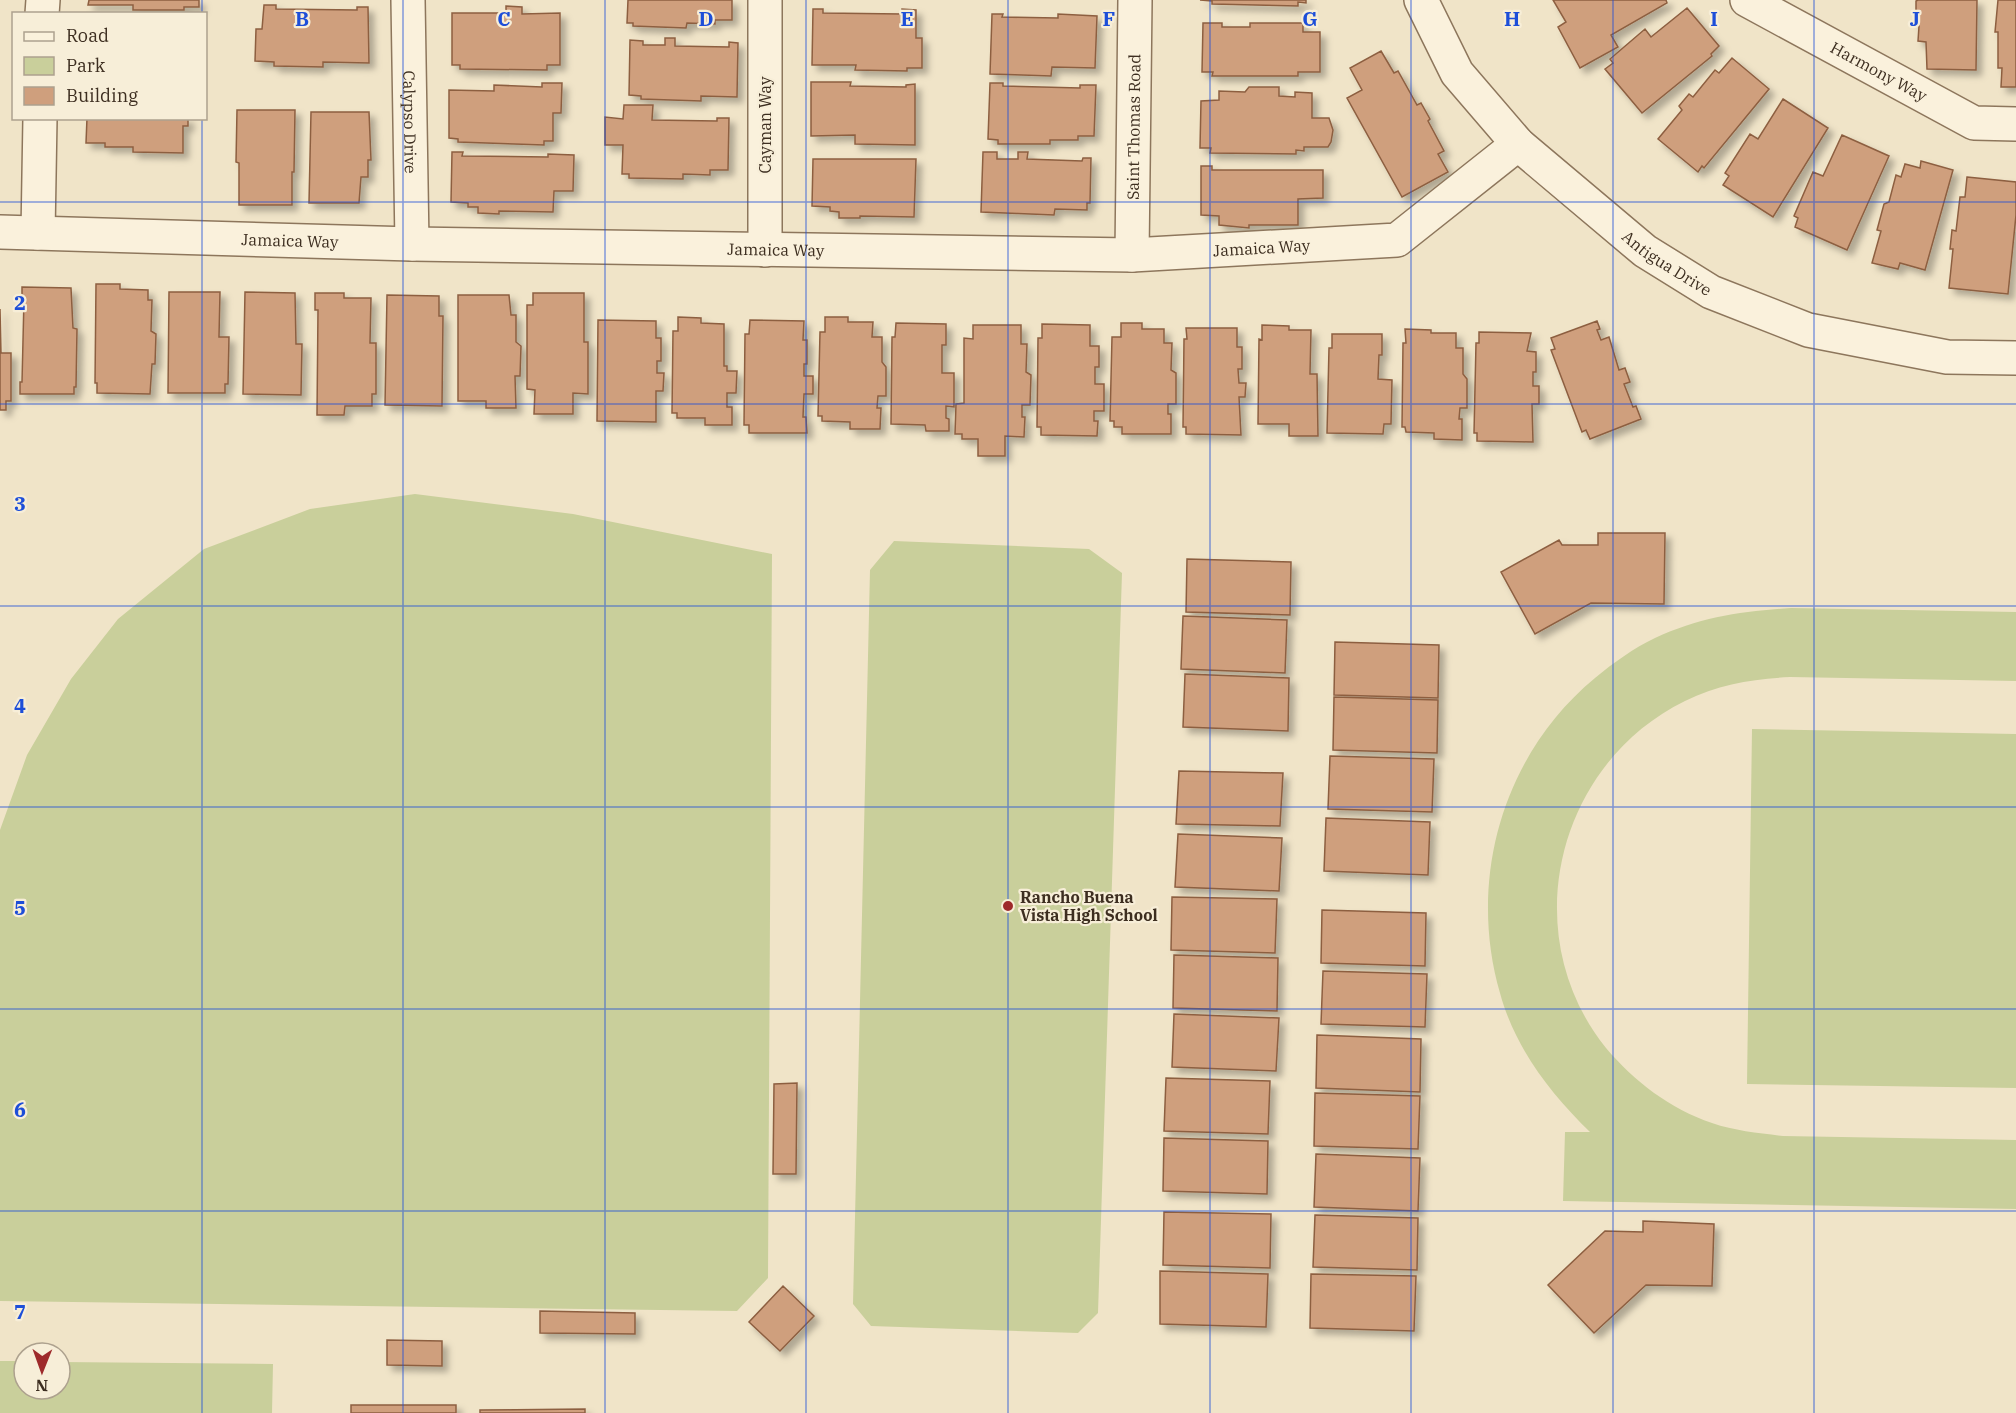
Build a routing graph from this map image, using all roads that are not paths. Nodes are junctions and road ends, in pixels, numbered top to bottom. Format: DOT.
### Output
graph roads {
  1 [pos="408,0"];
  2 [pos="765,0"];
  3 [pos="1135,0"];
  4 [pos="1421,0"];
  5 [pos="1747,0"];
  6 [pos="40,120"];
  7 [pos="2016,124"];
  8 [pos="1518,144"];
  9 [pos="0,232"];
  10 [pos="39,233"];
  11 [pos="412,243"];
  12 [pos="765,250"];
  13 [pos="1132,255"];
  14 [pos="2016,358"];
  1 -- 11 [label="street, Calypso Drive"];
  2 -- 12 [label="street, Cayman Way"];
  3 -- 13 [label="street, Saint Thomas Road"];
  4 -- 8 [label="street, Antigua Drive"];
  5 -- 7 [label="street, Harmony Way"];
  6 -- 10 [label="street"];
  8 -- 13 [label="street, Jamaica Way"];
  8 -- 14 [label="street, Antigua Drive"];
  9 -- 10 [label="street, Jamaica Way"];
  10 -- 11 [label="street, Jamaica Way"];
  11 -- 12 [label="street, Jamaica Way"];
  12 -- 13 [label="street, Jamaica Way"];
}
